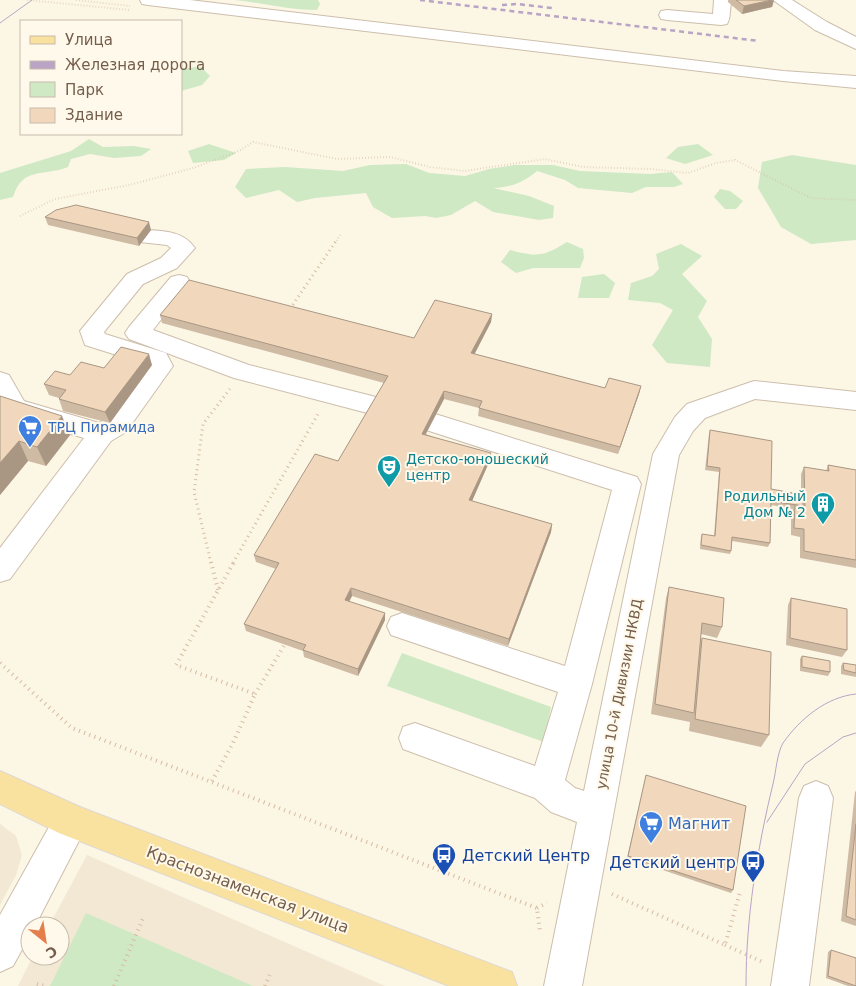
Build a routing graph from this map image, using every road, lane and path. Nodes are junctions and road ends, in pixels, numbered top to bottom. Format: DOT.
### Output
graph roads {
  1 [pos="148,0"];
  2 [pos="725,0"];
  3 [pos="781,0"];
  4 [pos="667,15"];
  5 [pos="856,44"];
  6 [pos="856,82"];
  7 [pos="856,200"];
  8 [pos="20,216"];
  9 [pos="340,236"];
  10 [pos="148,237"];
  11 [pos="179,282"];
  12 [pos="286,313"];
  13 [pos="243,372"];
  14 [pos="0,381"];
  15 [pos="330,394"];
  16 [pos="856,401"];
  17 [pos="376,406"];
  18 [pos="432,422"];
  19 [pos="102,434"];
  20 [pos="0,570"];
  21 [pos="218,590"];
  22 [pos="402,626"];
  23 [pos="285,644"];
  24 [pos="0,663"];
  25 [pos="576,684"];
  26 [pos="255,694"];
  27 [pos="415,738"];
  28 [pos="212,781"];
  29 [pos="546,786"];
  30 [pos="0,787"];
  31 [pos="816,798"];
  32 [pos="596,813"];
  33 [pos="71,821"];
  34 [pos="581,884"];
  35 [pos="740,892"];
  36 [pos="537,908"];
  37 [pos="144,916"];
  38 [pos="539,939"];
  39 [pos="0,953"];
  40 [pos="270,974"];
  41 [pos="37,984"];
  42 [pos="46,986"];
  43 [pos="114,986"];
  44 [pos="265,986"];
  45 [pos="498,986"];
  46 [pos="563,986"];
  47 [pos="790,986"];
  1 -- 6 [label="street"];
  2 -- 4 [label="street"];
  3 -- 5 [label="street"];
  7 -- 8 [label="path"];
  9 -- 12 [label="path"];
  10 -- 19 [label="street"];
  11 -- 13 [label="street"];
  13 -- 15 [label="street"];
  13 -- 21 [label="path"];
  14 -- 19 [label="street"];
  15 -- 17 [label="street"];
  15 -- 21 [label="path"];
  16 -- 32 [label="street, улица 10-й Дивизии НКВД"];
  18 -- 25 [label="street"];
  19 -- 20 [label="street"];
  21 -- 26 [label="path"];
  22 -- 25 [label="street"];
  23 -- 26 [label="path"];
  24 -- 28 [label="path"];
  25 -- 29 [label="street"];
  26 -- 28 [label="path"];
  27 -- 29 [label="street"];
  28 -- 36 [label="path"];
  29 -- 32 [label="street"];
  30 -- 33 [label="main road, Краснознаменская улица"];
  31 -- 47 [label="street"];
  32 -- 34 [label="street, улица 10-й Дивизии НКВД"];
  33 -- 39 [label="street"];
  33 -- 45 [label="main road, Краснознаменская улица"];
  34 -- 35 [label="path"];
  34 -- 36 [label="path"];
  34 -- 46 [label="street, улица 10-й Дивизии НКВД"];
  36 -- 38 [label="path"];
  37 -- 43 [label="path"];
  40 -- 44 [label="path"];
  41 -- 42 [label="path"];
}
